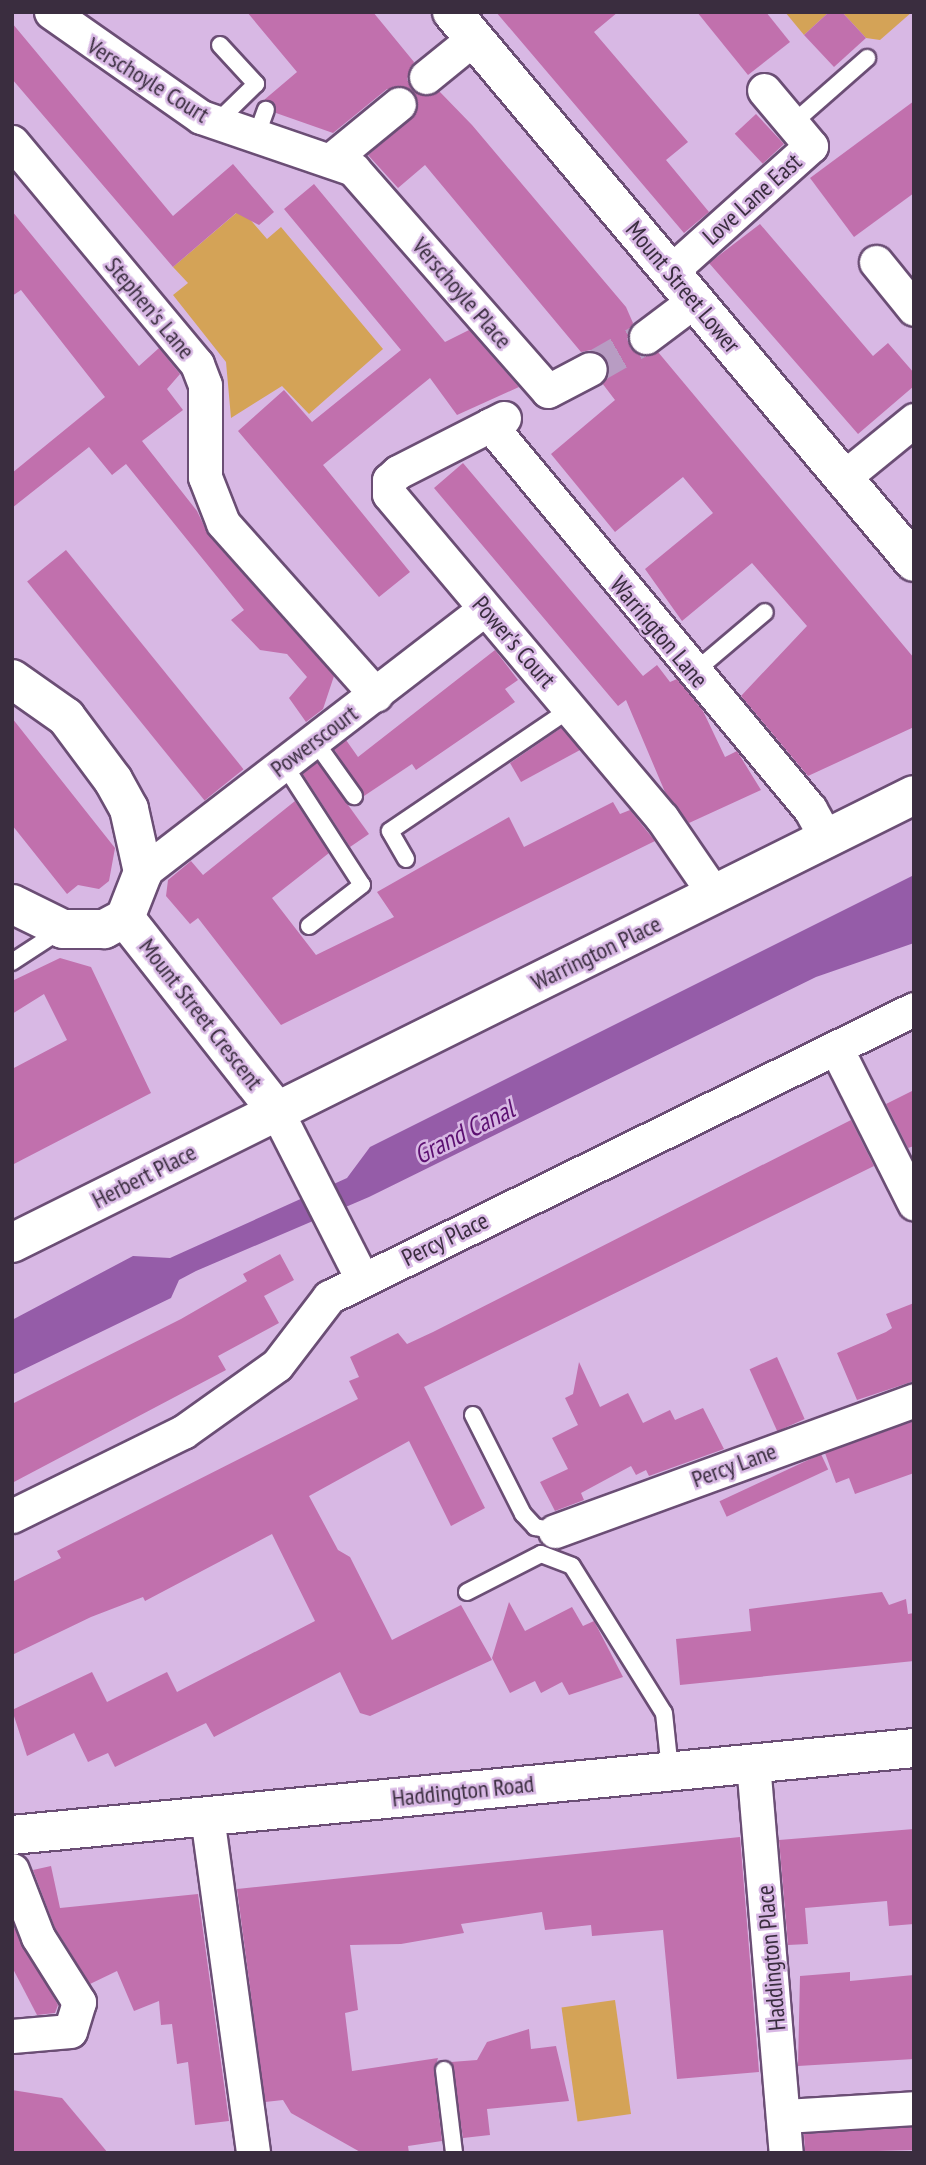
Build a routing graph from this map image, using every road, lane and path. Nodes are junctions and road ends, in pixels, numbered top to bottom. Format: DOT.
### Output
graph roads {
  1 [pos="51,12"];
  2 [pos="463,25"];
  3 [pos="220,46"];
  4 [pos="867,58"];
  5 [pos="426,78"];
  6 [pos="764,90"];
  7 [pos="400,104"];
  8 [pos="216,123"];
  9 [pos="792,124"];
  10 [pos="12,142"];
  11 [pos="337,160"];
  12 [pos="876,262"];
  13 [pos="670,272"];
  14 [pos="694,301"];
  15 [pos="914,309"];
  16 [pos="646,337"];
  17 [pos="590,369"];
  18 [pos="914,420"];
  19 [pos="497,422"];
  20 [pos="843,478"];
  21 [pos="914,562"];
  22 [pos="484,609"];
  23 [pos="765,612"];
  24 [pos="693,673"];
  25 [pos="12,680"];
  26 [pos="376,695"];
  27 [pos="572,708"];
  28 [pos="314,740"];
  29 [pos="283,763"];
  30 [pos="914,795"];
  31 [pos="354,796"];
  32 [pos="827,840"];
  33 [pos="407,859"];
  34 [pos="143,872"];
  35 [pos="715,895"];
  36 [pos="12,904"];
  37 [pos="125,918"];
  38 [pos="309,926"];
  39 [pos="63,929"];
  40 [pos="12,962"];
  41 [pos="914,1009"];
  42 [pos="836,1048"];
  43 [pos="276,1110"];
  44 [pos="914,1203"];
  45 [pos="12,1243"];
  46 [pos="362,1279"];
  47 [pos="914,1401"];
  48 [pos="473,1415"];
  49 [pos="12,1516"];
  50 [pos="555,1531"];
  51 [pos="467,1592"];
  52 [pos="914,1748"];
  53 [pos="753,1763"];
  54 [pos="670,1770"];
  55 [pos="207,1816"];
  56 [pos="12,1835"];
  57 [pos="12,1870"];
  58 [pos="12,2036"];
  59 [pos="444,2070"];
  60 [pos="914,2108"];
  61 [pos="785,2116"];
  62 [pos="253,2153"];
  63 [pos="454,2153"];
  64 [pos="786,2153"];
  1 -- 8 [label="street, Verschoyle Court"];
  2 -- 5 [label="street"];
  2 -- 13 [label="street, Mount Street Lower"];
  3 -- 8 [label="lane"];
  4 -- 9 [label="lane"];
  6 -- 9 [label="street, Love Lane East"];
  7 -- 11 [label="street"];
  8 -- 11 [label="street, Verschoyle Court"];
  9 -- 13 [label="street, Love Lane East"];
  10 -- 26 [label="street, Stephen's Lane"];
  11 -- 17 [label="street, Verschoyle Place"];
  12 -- 15 [label="street"];
  13 -- 14 [label="street, Mount Street Lower"];
  14 -- 16 [label="street"];
  14 -- 20 [label="street, Mount Street Lower"];
  18 -- 20 [label="street"];
  19 -- 22 [label="street, Power's Court"];
  19 -- 24 [label="street, Warrington Lane"];
  20 -- 21 [label="street, Mount Street Lower"];
  22 -- 26 [label="street, Powerscourt"];
  22 -- 27 [label="street, Power's Court"];
  23 -- 24 [label="lane"];
  24 -- 32 [label="street, Warrington Lane"];
  25 -- 34 [label="street"];
  26 -- 28 [label="street, Powerscourt"];
  27 -- 33 [label="lane"];
  27 -- 35 [label="street, Power's Court"];
  28 -- 29 [label="street, Powerscourt"];
  28 -- 31 [label="lane"];
  29 -- 34 [label="street, Powerscourt"];
  29 -- 38 [label="lane"];
  30 -- 32 [label="street, Warrington Place"];
  32 -- 35 [label="street, Warrington Place"];
  34 -- 37 [label="street, Mount Street Crescent"];
  35 -- 43 [label="street, Warrington Place"];
  36 -- 39 [label="street, Mount Street Crescent"];
  37 -- 39 [label="street, Mount Street Crescent"];
  37 -- 43 [label="street, Mount Street Crescent"];
  39 -- 40 [label="lane"];
  41 -- 42 [label="street, Percy Place"];
  42 -- 44 [label="street"];
  42 -- 46 [label="street, Percy Place"];
  43 -- 45 [label="street, Herbert Place"];
  43 -- 46 [label="street"];
  46 -- 49 [label="street, Percy Place"];
  47 -- 50 [label="street, Percy Lane"];
  48 -- 50 [label="lane"];
  51 -- 54 [label="lane"];
  52 -- 53 [label="street, Haddington Road"];
  53 -- 54 [label="street, Haddington Road"];
  53 -- 61 [label="street, Haddington Place"];
  54 -- 55 [label="street, Haddington Road"];
  55 -- 56 [label="street, Haddington Road"];
  55 -- 62 [label="street"];
  57 -- 58 [label="street"];
  59 -- 63 [label="lane"];
  60 -- 61 [label="street"];
  61 -- 64 [label="street, Haddington Place"];
}
